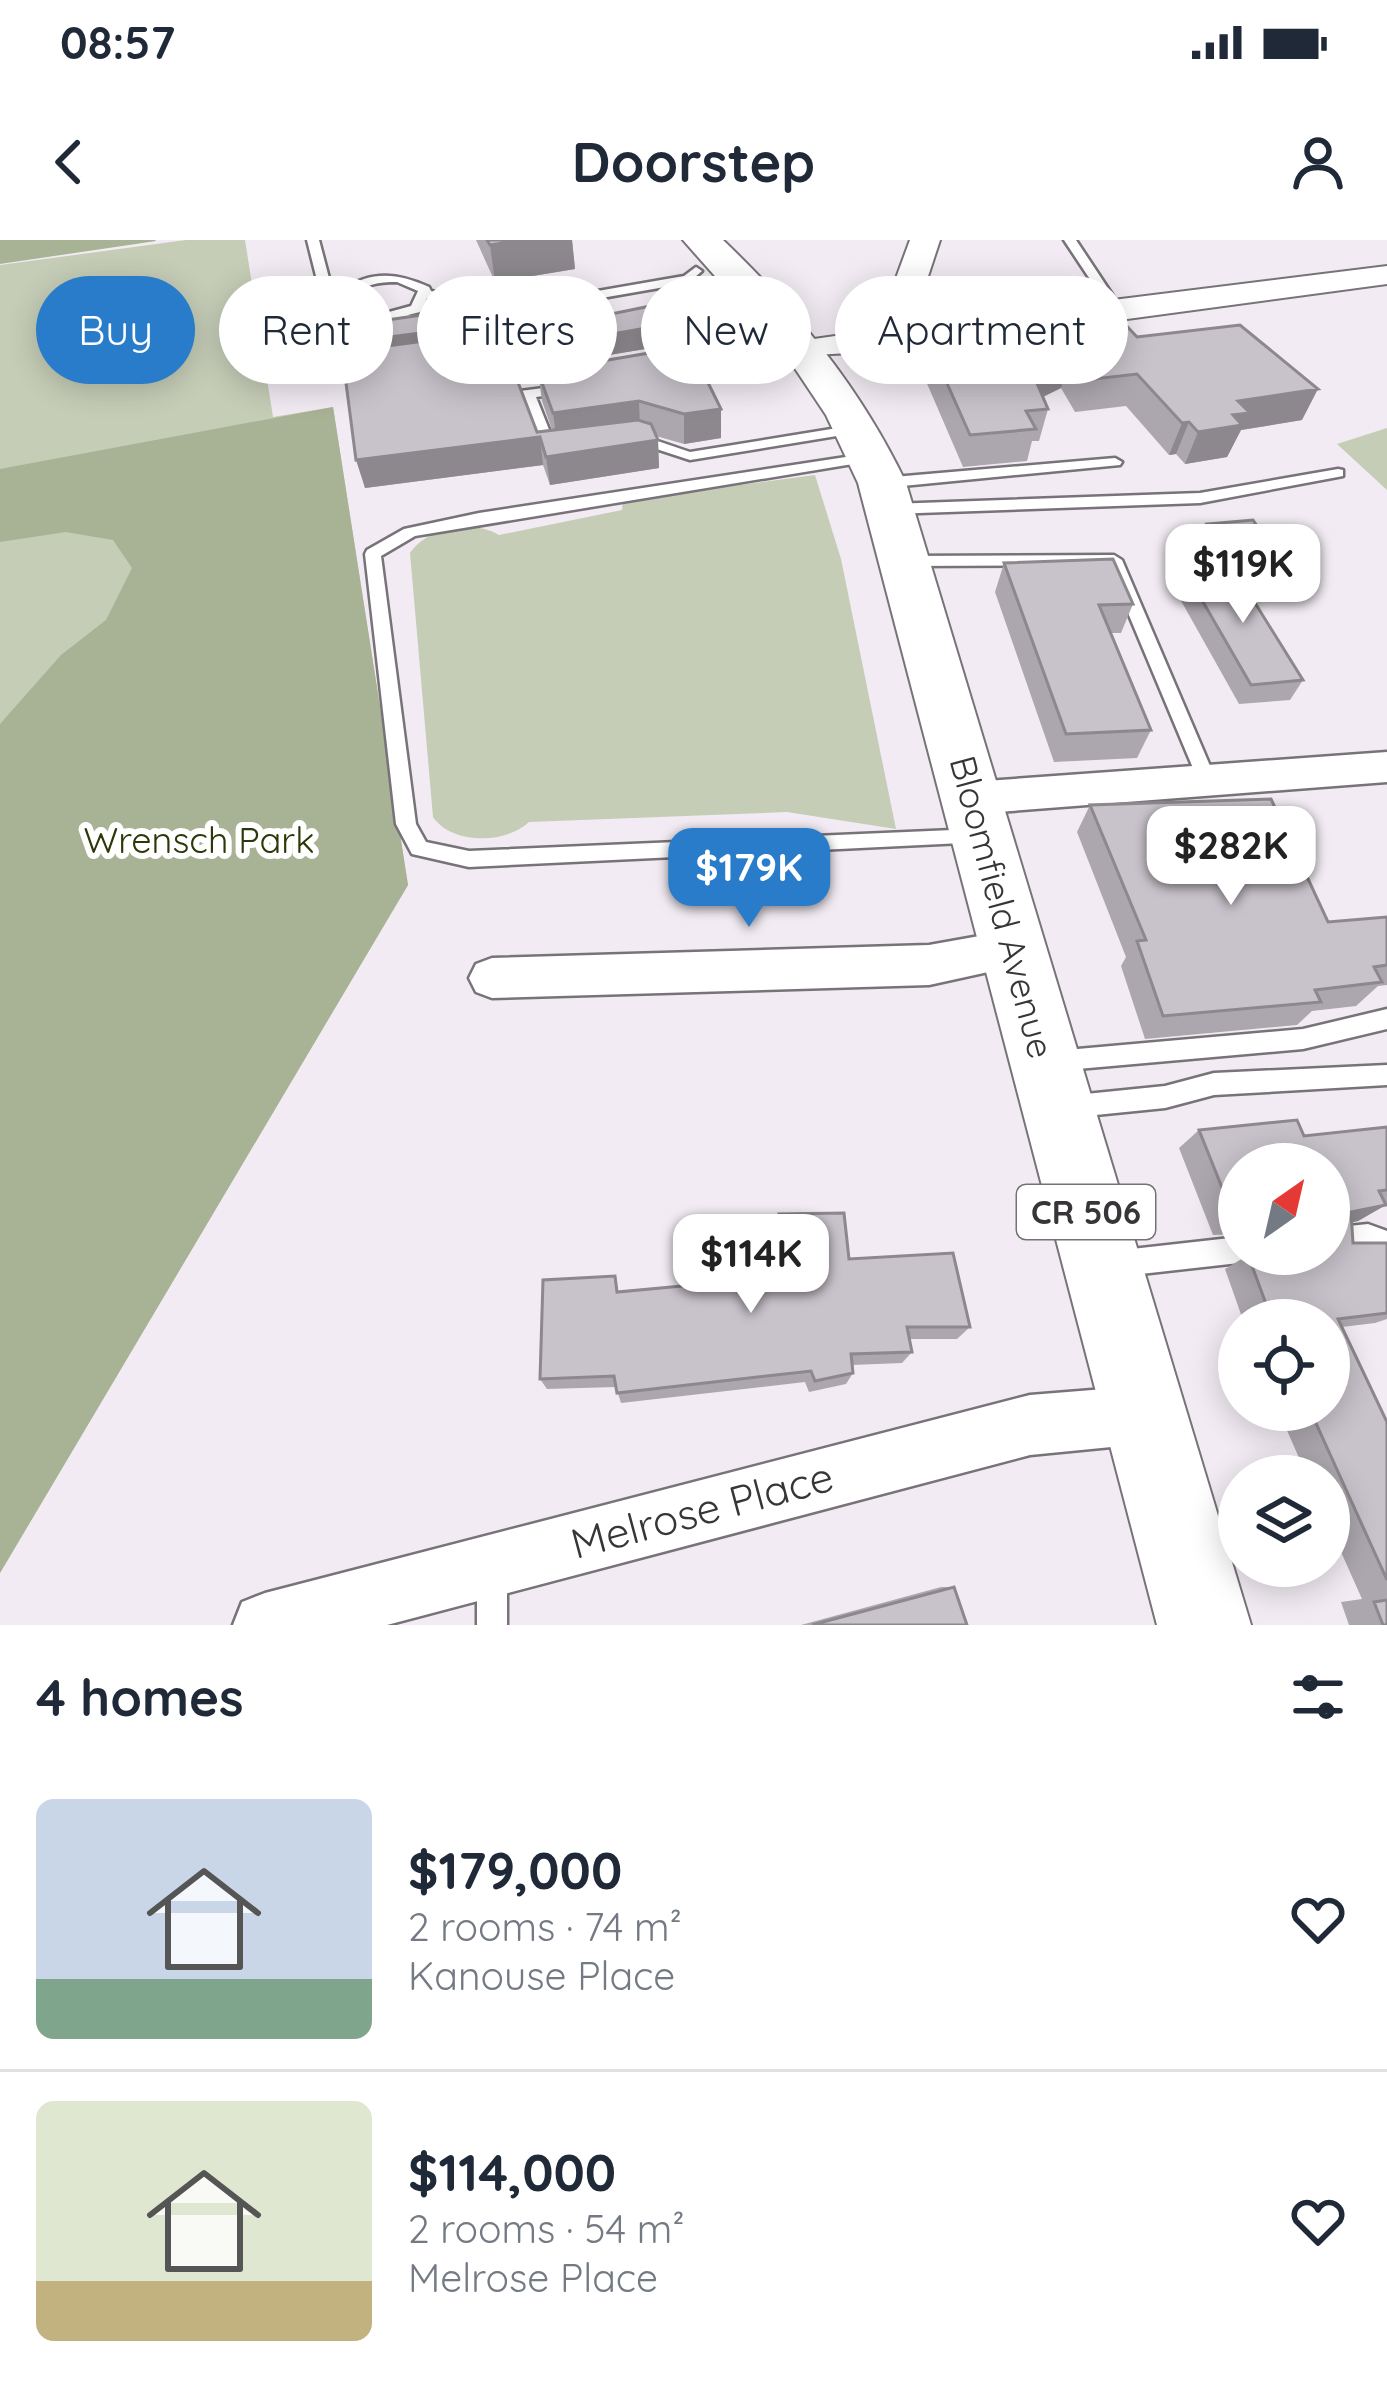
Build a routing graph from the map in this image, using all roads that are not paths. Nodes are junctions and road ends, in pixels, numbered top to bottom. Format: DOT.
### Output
graph roads {
  1 [pos="314,240"];
  2 [pos="925,240"];
  3 [pos="1070,240"];
  4 [pos="709,259"];
  5 [pos="1387,275"];
  6 [pos="322,276"];
  7 [pos="617,276"];
  8 [pos="913,276"];
  9 [pos="1094,276"];
  10 [pos="1128,310"];
  11 [pos="393,318"];
  12 [pos="811,363"];
  13 [pos="393,365"];
  14 [pos="1013,384"];
  15 [pos="590,386"];
  16 [pos="528,394"];
  17 [pos="992,394"];
  18 [pos="618,443"];
  19 [pos="572,449"];
  20 [pos="1115,462"];
  21 [pos="1338,473"];
  22 [pos="882,488"];
  23 [pos="1387,767"];
  24 [pos="1207,780"];
  25 [pos="977,817"];
  26 [pos="1013,949"];
  27 [pos="492,978"];
  28 [pos="1387,1018"];
  29 [pos="1387,1075"];
  30 [pos="1051,1085"];
  31 [pos="1350,1239"];
  32 [pos="1387,1244"];
  33 [pos="1218,1252"];
  34 [pos="1101,1265"];
  35 [pos="1142,1415"];
  36 [pos="492,1595"];
  37 [pos="265,1625"];
  38 [pos="1204,1625"];
  1 -- 6 [label="lane"];
  2 -- 8 [label="street"];
  3 -- 9 [label="lane"];
  4 -- 7 [label="lane"];
  4 -- 11 [label="lane"];
  5 -- 10 [label="street"];
  12 -- 22 [label="main road, Bloomfield Avenue / CR 506"];
  13 -- 16 [label="lane"];
  14 -- 17 [label="lane"];
  15 -- 16 [label="lane"];
  16 -- 19 [label="lane"];
  18 -- 22 [label="lane"];
  20 -- 22 [label="lane"];
  21 -- 22 [label="lane"];
  22 -- 24 [label="lane"];
  22 -- 25 [label="main road, Bloomfield Avenue / CR 506"];
  22 -- 25 [label="lane"];
  23 -- 24 [label="street"];
  24 -- 25 [label="street"];
  25 -- 26 [label="main road, Bloomfield Avenue / CR 506"];
  26 -- 27 [label="street"];
  26 -- 30 [label="main road, Bloomfield Avenue / CR 506"];
  28 -- 30 [label="lane"];
  29 -- 30 [label="lane"];
  30 -- 34 [label="main road, Bloomfield Avenue / CR 506"];
  31 -- 32 [label="lane"];
  33 -- 34 [label="lane"];
  34 -- 35 [label="main road, Bloomfield Avenue / CR 506"];
  35 -- 36 [label="street, Melrose Place"];
  35 -- 38 [label="main road, Bloomfield Avenue / CR 506"];
  36 -- 37 [label="street, Melrose Place"];
}
